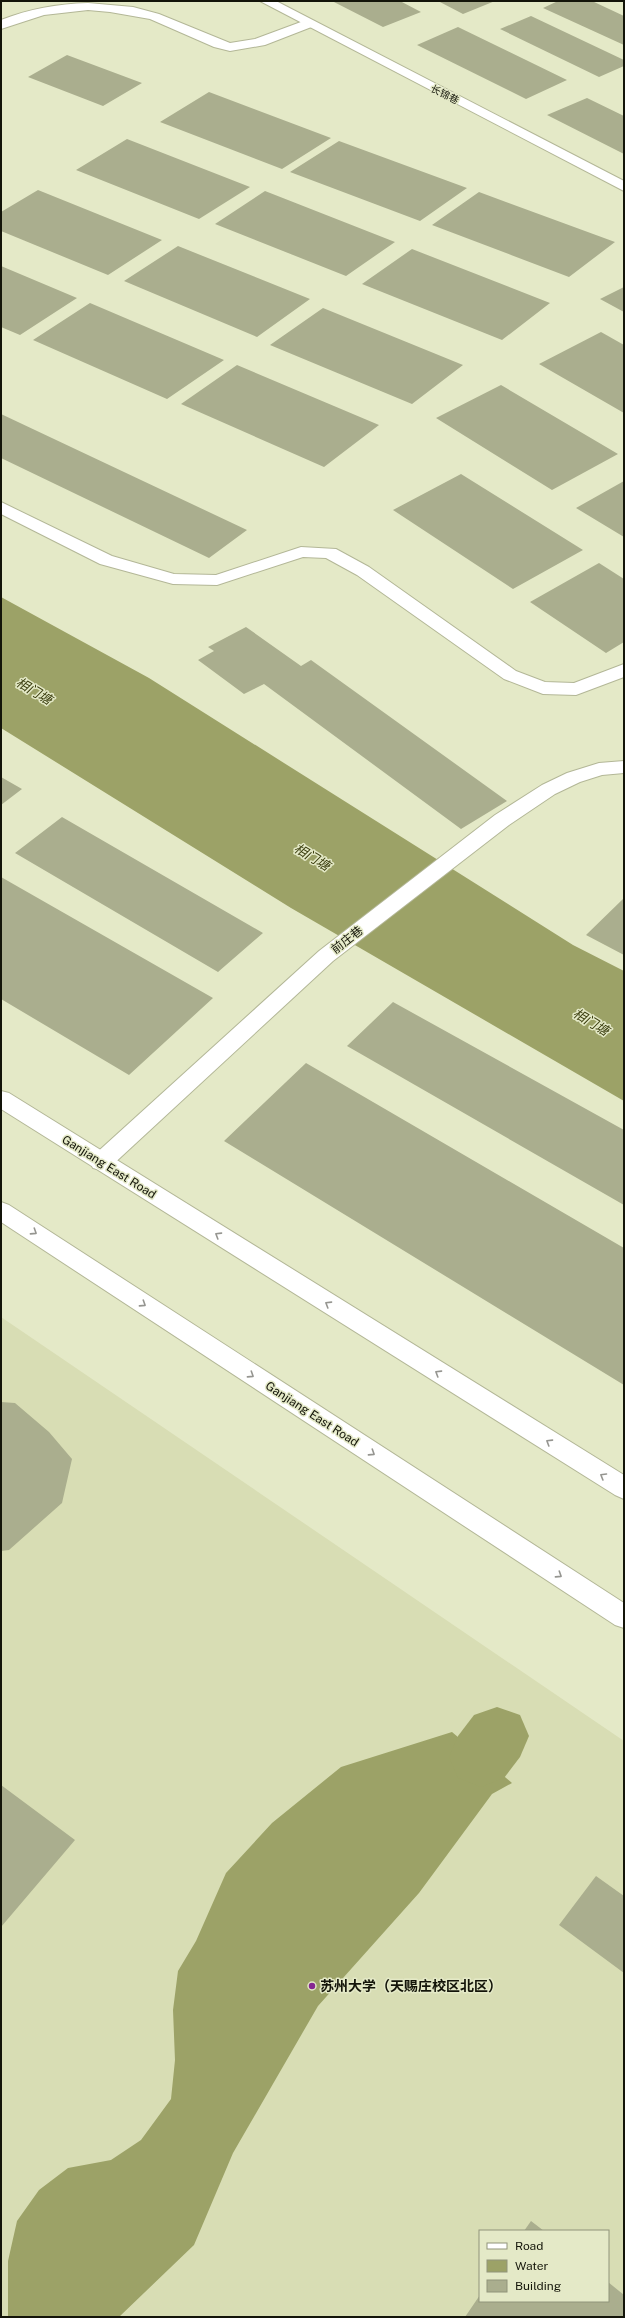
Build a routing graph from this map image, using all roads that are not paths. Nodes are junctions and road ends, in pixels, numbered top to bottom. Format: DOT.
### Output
graph roads {
  1 [pos="266,1"];
  2 [pos="62,4"];
  3 [pos="2,23"];
  4 [pos="308,23"];
  5 [pos="624,187"];
  6 [pos="1,507"];
  7 [pos="624,670"];
  8 [pos="624,767"];
  9 [pos="1,1100"];
  10 [pos="101,1162"];
  11 [pos="1,1211"];
  12 [pos="624,1488"];
  13 [pos="624,1617"];
  1 -- 4 [label="street, 长锦巷"];
  2 -- 3 [label="street"];
  2 -- 4 [label="street"];
  4 -- 5 [label="street, 长锦巷"];
  6 -- 7 [label="street"];
  8 -- 10 [label="street, 前庄巷"];
  9 -- 10 [label="street, Ganjiang East Road"];
  12 -- 10 [label="street, Ganjiang East Road, one-way"];
  11 -- 13 [label="street, Ganjiang East Road, one-way"];
}
